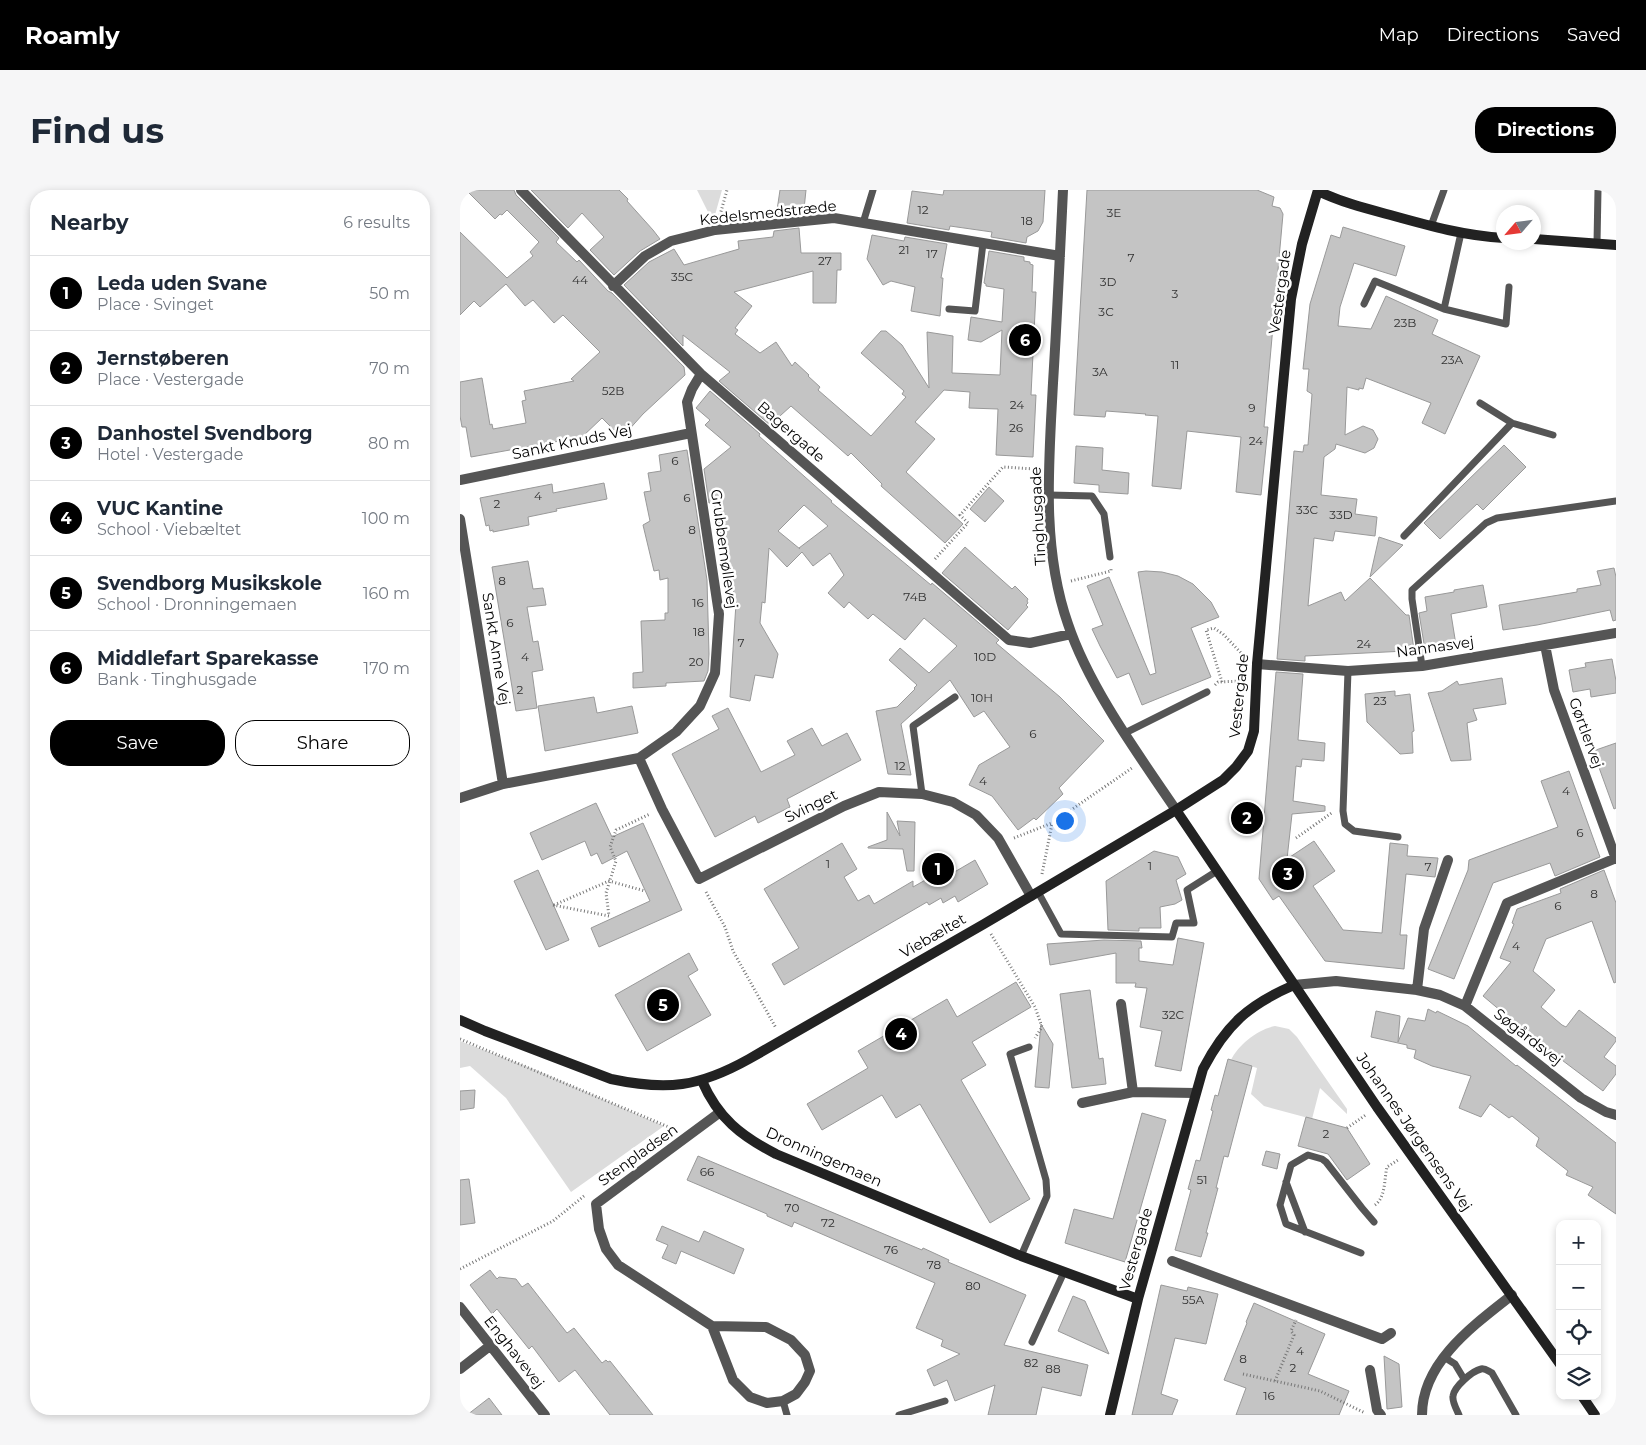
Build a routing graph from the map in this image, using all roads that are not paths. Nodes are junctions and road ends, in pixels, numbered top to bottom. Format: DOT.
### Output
graph roads {
  1 [pos="520,190"];
  2 [pos="873,190"];
  3 [pos="1063,190"];
  4 [pos="1318,190"];
  5 [pos="1444,190"];
  6 [pos="1598,190"];
  7 [pos="863,223"];
  8 [pos="1431,226"];
  9 [pos="1461,233"];
  10 [pos="1496,237"];
  11 [pos="1541,239"];
  12 [pos="983,243"];
  13 [pos="1597,243"];
  14 [pos="1616,245"];
  15 [pos="1060,256"];
  16 [pos="613,286"];
  17 [pos="1509,287"];
  18 [pos="1364,304"];
  19 [pos="948,309"];
  20 [pos="1444,309"];
  21 [pos="701,374"];
  22 [pos="1480,403"];
  23 [pos="1512,423"];
  24 [pos="691,433"];
  25 [pos="1553,435"];
  26 [pos="460,480"];
  27 [pos="1049,496"];
  28 [pos="1616,501"];
  29 [pos="460,519"];
  30 [pos="1404,536"];
  31 [pos="1110,557"];
  32 [pos="1616,633"];
  33 [pos="1071,634"];
  34 [pos="1545,645"];
  35 [pos="1422,666"];
  36 [pos="1257,667"];
  37 [pos="1348,671"];
  38 [pos="1207,692"];
  39 [pos="955,697"];
  40 [pos="1125,733"];
  41 [pos="639,758"];
  42 [pos="503,784"];
  43 [pos="922,794"];
  44 [pos="460,798"];
  45 [pos="1176,810"];
  46 [pos="1398,837"];
  47 [pos="1616,858"];
  48 [pos="1448,860"];
  49 [pos="1217,871"];
  50 [pos="1034,894"];
  51 [pos="1294,985"];
  52 [pos="1417,990"];
  53 [pos="1121,1004"];
  54 [pos="1465,1006"];
  55 [pos="460,1020"];
  56 [pos="1029,1047"];
  57 [pos="702,1081"];
  58 [pos="1133,1092"];
  59 [pos="1195,1093"];
  60 [pos="1082,1103"];
  61 [pos="720,1113"];
  62 [pos="1616,1115"];
  63 [pos="1286,1182"];
  64 [pos="1374,1222"];
  65 [pos="1305,1232"];
  66 [pos="1360,1253"];
  67 [pos="1021,1256"];
  68 [pos="1172,1261"];
  69 [pos="1064,1272"];
  70 [pos="1512,1296"];
  71 [pos="1138,1299"];
  72 [pos="460,1307"];
  73 [pos="712,1326"];
  74 [pos="1391,1333"];
  75 [pos="1032,1342"];
  76 [pos="491,1345"];
  77 [pos="1444,1357"];
  78 [pos="1556,1358"];
  79 [pos="460,1369"];
  80 [pos="1370,1370"];
  81 [pos="1464,1379"];
  82 [pos="1585,1400"];
  83 [pos="783,1401"];
  84 [pos="945,1401"];
  85 [pos="544,1415"];
  86 [pos="787,1415"];
  87 [pos="899,1415"];
  88 [pos="1110,1415"];
  89 [pos="1381,1415"];
  90 [pos="1422,1415"];
  91 [pos="1459,1415"];
  92 [pos="1516,1415"];
  93 [pos="1595,1415"];
  1 -- 16 [label="street, Bagergade"];
  2 -- 7 [label="lane"];
  3 -- 15 [label="street, Tinghusgade"];
  4 -- 8 [label="street"];
  4 -- 36 [label="street, Vestergade"];
  5 -- 8 [label="lane"];
  6 -- 13 [label="lane"];
  7 -- 12 [label="street, Kedelsmedstræde"];
  7 -- 16 [label="street, Kedelsmedstræde"];
  8 -- 9 [label="street"];
  9 -- 10 [label="street"];
  9 -- 20 [label="lane"];
  11 -- 13 [label="street"];
  12 -- 15 [label="street, Kedelsmedstræde"];
  12 -- 19 [label="lane"];
  13 -- 14 [label="street"];
  15 -- 27 [label="street, Tinghusgade"];
  16 -- 21 [label="street, Bagergade"];
  17 -- 20 [label="lane"];
  18 -- 20 [label="lane"];
  21 -- 24 [label="street, Grubbemøllevej"];
  21 -- 33 [label="street, Bagergade"];
  22 -- 23 [label="lane"];
  23 -- 25 [label="lane"];
  23 -- 30 [label="lane"];
  24 -- 26 [label="street, Sankt Knuds Vej"];
  24 -- 41 [label="street, Grubbemøllevej"];
  27 -- 31 [label="lane"];
  27 -- 33 [label="street, Tinghusgade"];
  28 -- 35 [label="lane"];
  29 -- 42 [label="street, Sankt Anne Vej"];
  32 -- 34 [label="street, Nannasvej"];
  33 -- 40 [label="street, Tinghusgade"];
  34 -- 35 [label="street, Nannasvej"];
  34 -- 47 [label="street, Gørtlervej"];
  35 -- 37 [label="street, Nannasvej"];
  36 -- 37 [label="street, Nannasvej"];
  36 -- 45 [label="street, Vestergade"];
  37 -- 46 [label="lane"];
  38 -- 40 [label="lane"];
  39 -- 43 [label="lane"];
  40 -- 45 [label="street, Tinghusgade"];
  41 -- 42 [label="street, Grubbemøllevej"];
  41 -- 43 [label="street, Svinget"];
  42 -- 44 [label="street, Grubbemøllevej"];
  43 -- 50 [label="street, Svinget"];
  45 -- 49 [label="street"];
  45 -- 50 [label="street, Viebæltet"];
  47 -- 54 [label="street"];
  48 -- 52 [label="street"];
  49 -- 50 [label="lane"];
  49 -- 51 [label="street"];
  50 -- 57 [label="street, Viebæltet"];
  51 -- 52 [label="street, Søgårdsvej"];
  51 -- 59 [label="street, Vestergade"];
  51 -- 70 [label="street, Johannes Jørgensens Vej"];
  52 -- 54 [label="street, Søgårdsvej"];
  53 -- 58 [label="street"];
  54 -- 62 [label="street, Søgårdsvej"];
  55 -- 57 [label="street"];
  56 -- 67 [label="lane"];
  57 -- 61 [label="street, Dronningemaen"];
  58 -- 59 [label="street"];
  58 -- 60 [label="street"];
  59 -- 71 [label="street, Vestergade"];
  61 -- 67 [label="street, Dronningemaen"];
  61 -- 73 [label="street, Stenpladsen"];
  63 -- 64 [label="lane"];
  63 -- 65 [label="lane"];
  63 -- 65 [label="lane"];
  65 -- 66 [label="lane"];
  67 -- 69 [label="street, Dronningemaen"];
  68 -- 74 [label="street"];
  69 -- 71 [label="street, Dronningemaen"];
  69 -- 75 [label="lane"];
  70 -- 77 [label="street"];
  70 -- 78 [label="street, Johannes Jørgensens Vej"];
  71 -- 88 [label="street, Vestergade"];
  72 -- 76 [label="street, Enghavevej"];
  73 -- 83 [label="street"];
  73 -- 83 [label="street"];
  76 -- 79 [label="street"];
  76 -- 85 [label="street, Enghavevej"];
  77 -- 81 [label="lane"];
  77 -- 90 [label="street"];
  80 -- 89 [label="street"];
  81 -- 91 [label="lane"];
  81 -- 92 [label="lane"];
  82 -- 93 [label="street"];
  83 -- 86 [label="lane"];
  84 -- 87 [label="lane"];
}
